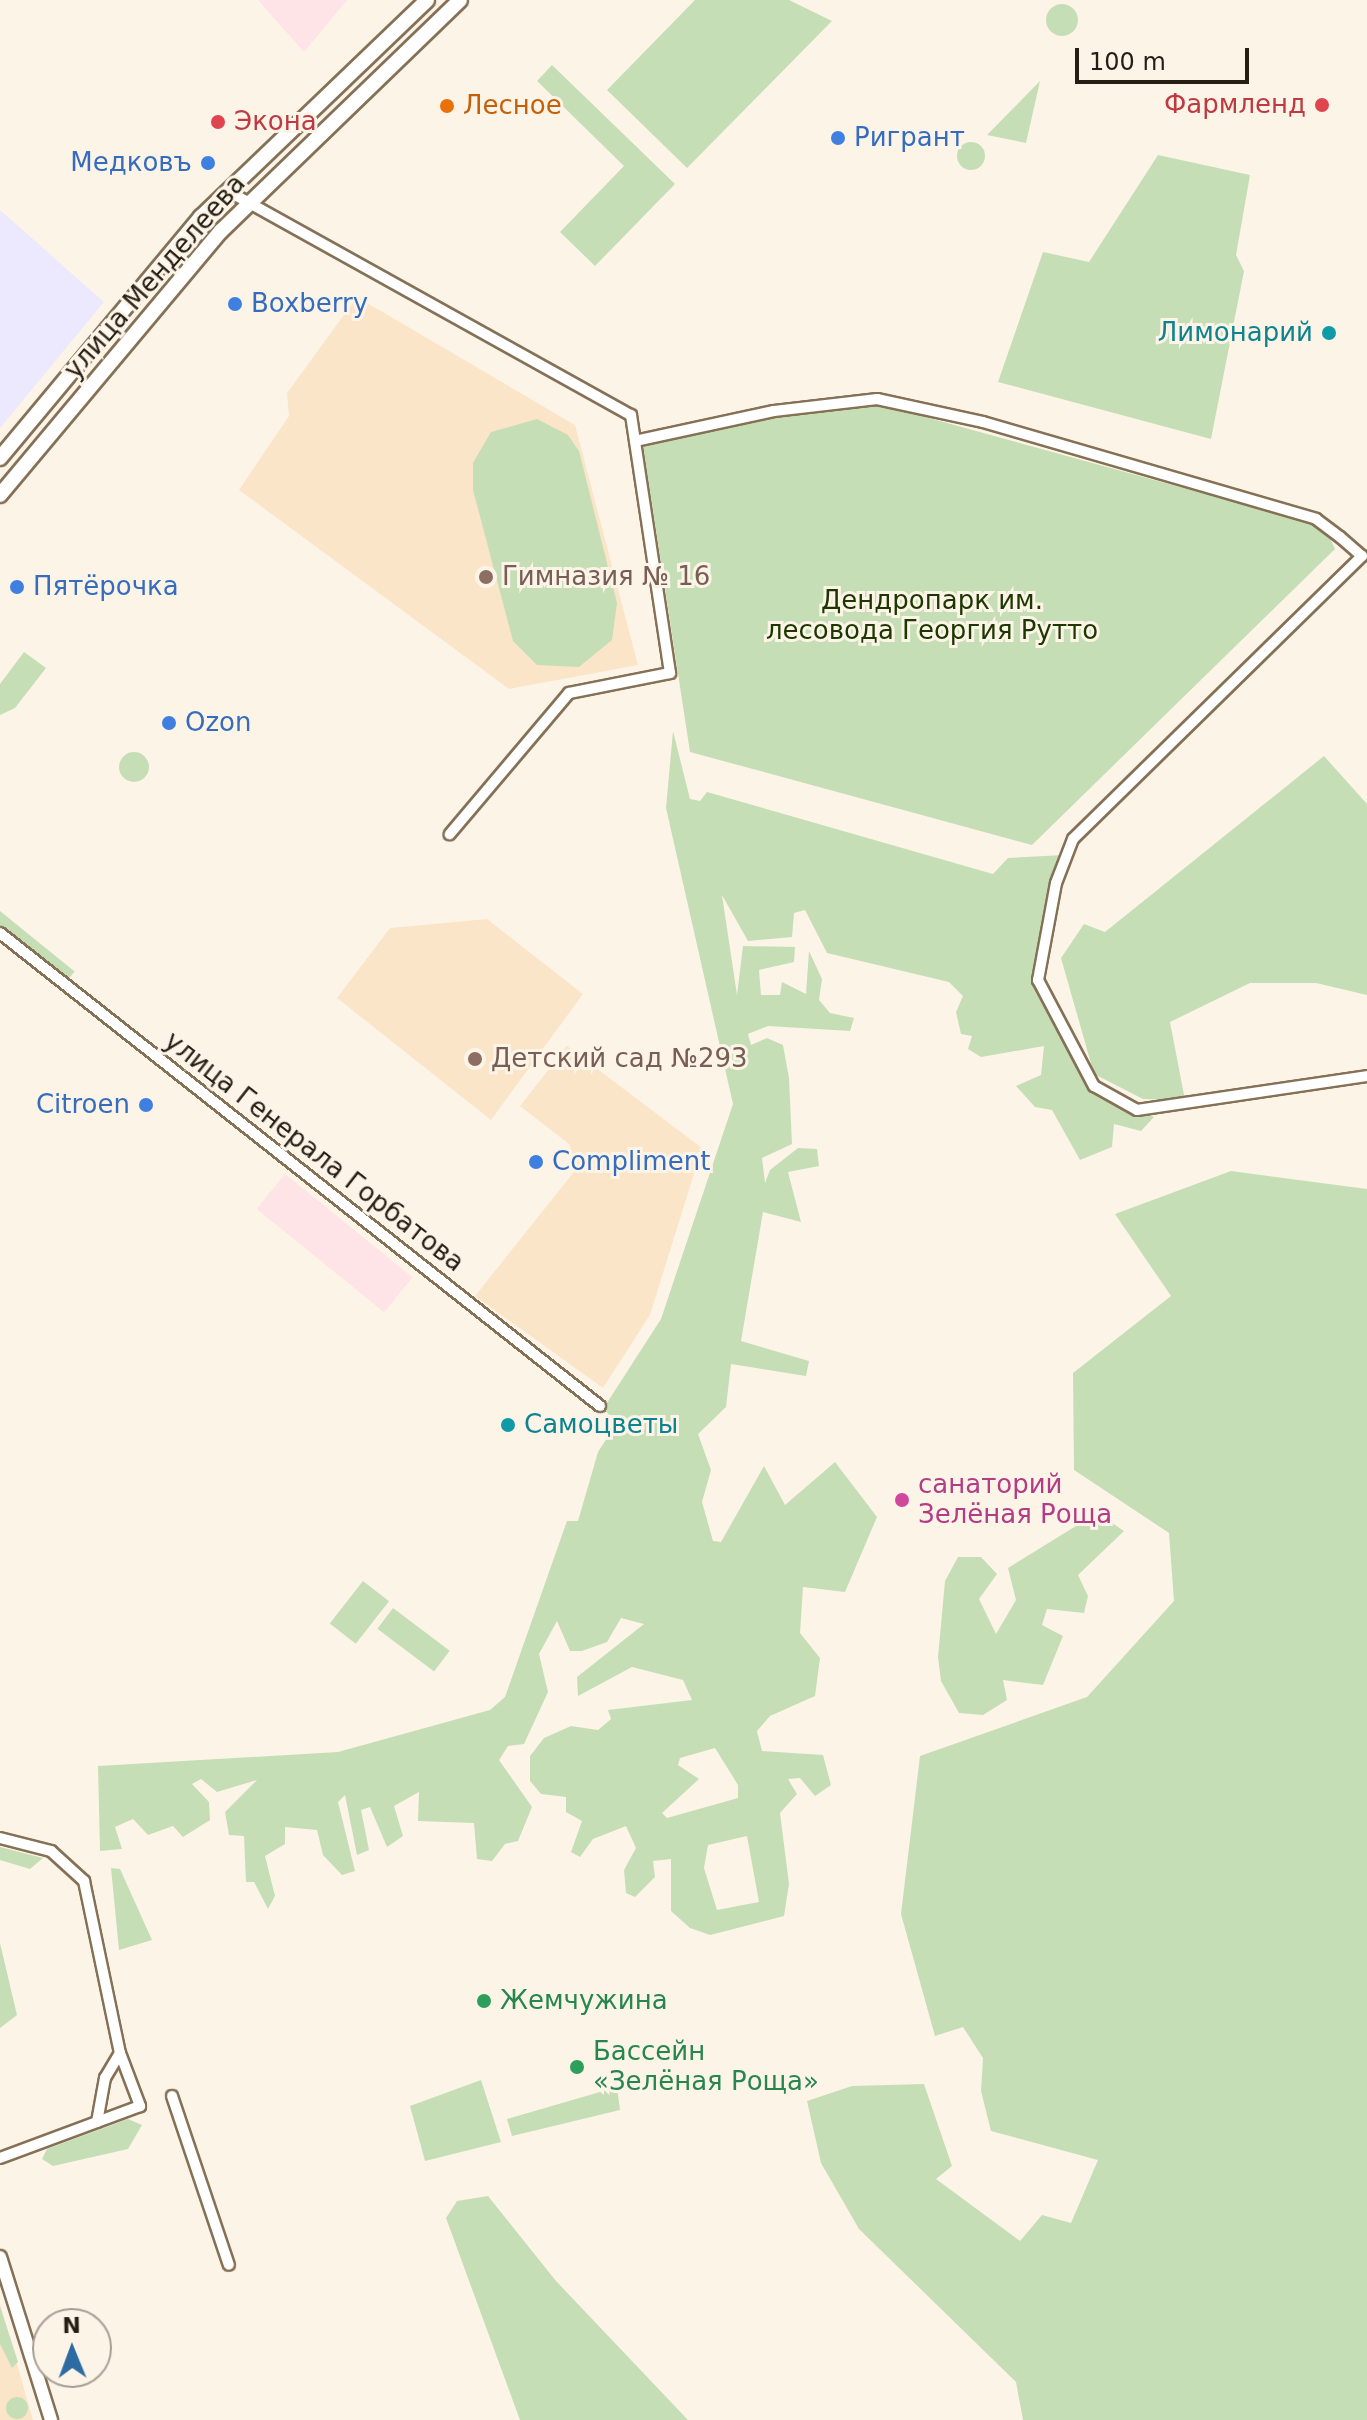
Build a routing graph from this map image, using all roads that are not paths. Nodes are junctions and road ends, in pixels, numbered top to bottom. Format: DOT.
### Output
graph roads {
  1 [pos="427,0"];
  2 [pos="460,0"];
  3 [pos="228,191"];
  4 [pos="246,207"];
  5 [pos="635,441"];
  6 [pos="0,458"];
  7 [pos="0,495"];
  8 [pos="450,834"];
  9 [pos="0,933"];
  10 [pos="1367,1076"];
  11 [pos="600,1406"];
  12 [pos="0,1838"];
  13 [pos="120,2053"];
  14 [pos="172,2096"];
  15 [pos="97,2122"];
  16 [pos="0,2158"];
  17 [pos="0,2257"];
  18 [pos="229,2265"];
  19 [pos="51,2420"];
  1 -- 3 [label="main road, улица Менделеева"];
  2 -- 4 [label="main road, улица Менделеева"];
  3 -- 4 [label="street"];
  3 -- 6 [label="main road, улица Менделеева"];
  4 -- 5 [label="street"];
  4 -- 7 [label="main road, улица Менделеева"];
  5 -- 8 [label="street"];
  5 -- 10 [label="street"];
  9 -- 11 [label="street, улица Генерала Горбатова"];
  12 -- 13 [label="street"];
  13 -- 15 [label="street"];
  13 -- 15 [label="street"];
  14 -- 18 [label="street"];
  15 -- 16 [label="street"];
  17 -- 19 [label="street"];
}
